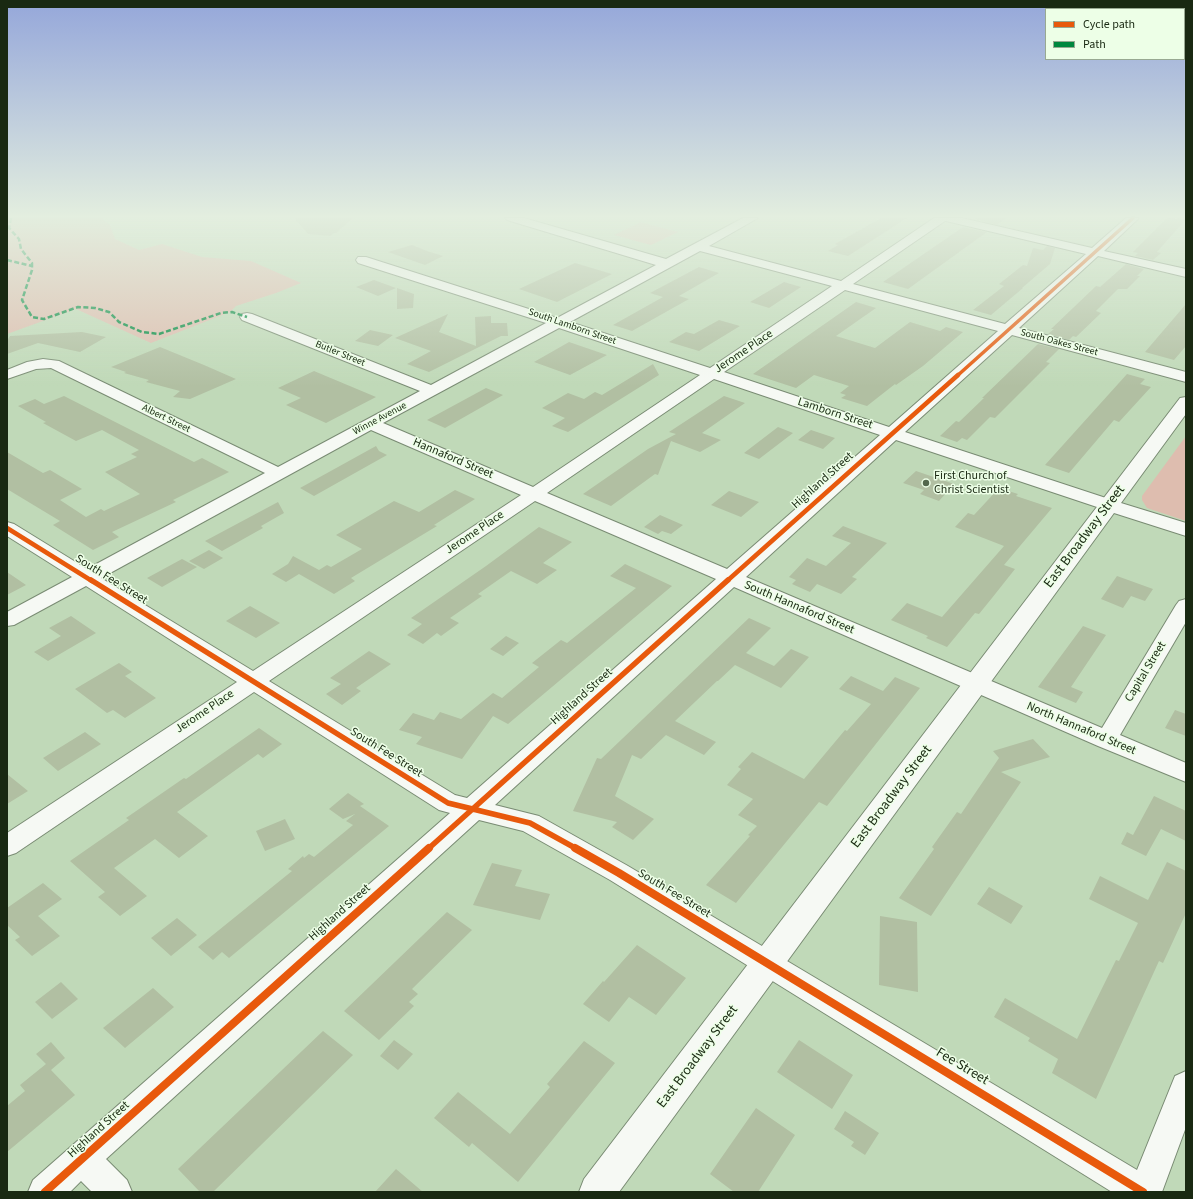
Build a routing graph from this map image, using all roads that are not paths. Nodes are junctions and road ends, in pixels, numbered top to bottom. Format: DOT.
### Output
graph roads {
  1 [pos="406,274"];
  2 [pos="650,274"];
  3 [pos="799,274"];
  4 [pos="861,274"];
  5 [pos="1071,274"];
  6 [pos="844,286"];
  7 [pos="247,317"];
  8 [pos="559,323"];
  9 [pos="1008,330"];
  10 [pos="712,374"];
  11 [pos="7,375"];
  12 [pos="1186,377"];
  13 [pos="433,390"];
  14 [pos="1186,402"];
  15 [pos="371,424"];
  16 [pos="892,433"];
  17 [pos="278,473"];
  18 [pos="534,494"];
  19 [pos="1110,505"];
  20 [pos="7,528"];
  21 [pos="1186,530"];
  22 [pos="87,577"];
  23 [pos="731,578"];
  24 [pos="1186,605"];
  25 [pos="7,620"];
  26 [pos="252,681"];
  27 [pos="976,684"];
  28 [pos="1106,740"];
  29 [pos="1186,773"];
  30 [pos="472,808"];
  31 [pos="7,846"];
  32 [pos="768,964"];
  33 [pos="1186,1086"];
  34 [pos="82,1159"];
  35 [pos="45,1192"];
  36 [pos="115,1192"];
  37 [pos="598,1192"];
  38 [pos="1144,1192"];
  1 -- 8 [label="street, South Lamborn Street"];
  2 -- 8 [label="street, Winne Avenue"];
  3 -- 6 [label="street, South Oakes Street"];
  4 -- 6 [label="street, Jerome Place"];
  5 -- 9 [label="street, Highland Street"];
  6 -- 9 [label="street, South Oakes Street"];
  6 -- 10 [label="street, Jerome Place"];
  7 -- 13 [label="street, Butler Street"];
  8 -- 10 [label="street, South Lamborn Street"];
  8 -- 13 [label="street, Winne Avenue"];
  9 -- 12 [label="street, South Oakes Street"];
  9 -- 16 [label="street, Highland Street"];
  10 -- 16 [label="street, Lamborn Street"];
  10 -- 18 [label="street, Jerome Place"];
  11 -- 17 [label="street, Albert Street"];
  13 -- 15 [label="street, Winne Avenue"];
  14 -- 19 [label="street, East Broadway Street"];
  15 -- 17 [label="street, Winne Avenue"];
  15 -- 18 [label="street, Hannaford Street"];
  16 -- 19 [label="street, Lamborn Street"];
  16 -- 23 [label="street, Highland Street"];
  17 -- 22 [label="street, Winne Avenue"];
  18 -- 23 [label="street, South Hannaford Street"];
  18 -- 26 [label="street, Jerome Place"];
  19 -- 21 [label="street, Lamborn Street"];
  19 -- 27 [label="street, East Broadway Street"];
  20 -- 22 [label="street, South Fee Street"];
  22 -- 25 [label="street, Winne Avenue"];
  22 -- 26 [label="street, South Fee Street"];
  23 -- 27 [label="street, South Hannaford Street"];
  23 -- 30 [label="street, Highland Street"];
  24 -- 28 [label="street, Capital Street"];
  26 -- 30 [label="street, South Fee Street"];
  26 -- 31 [label="street, Jerome Place"];
  27 -- 28 [label="street, North Hannaford Street"];
  27 -- 32 [label="street, East Broadway Street"];
  28 -- 29 [label="street, North Hannaford Street"];
  30 -- 32 [label="street, South Fee Street"];
  30 -- 34 [label="street, Highland Street"];
  32 -- 37 [label="street, East Broadway Street"];
  32 -- 38 [label="street, Fee Street"];
  33 -- 38 [label="street"];
  34 -- 35 [label="street, Highland Street"];
  34 -- 36 [label="street"];
}
